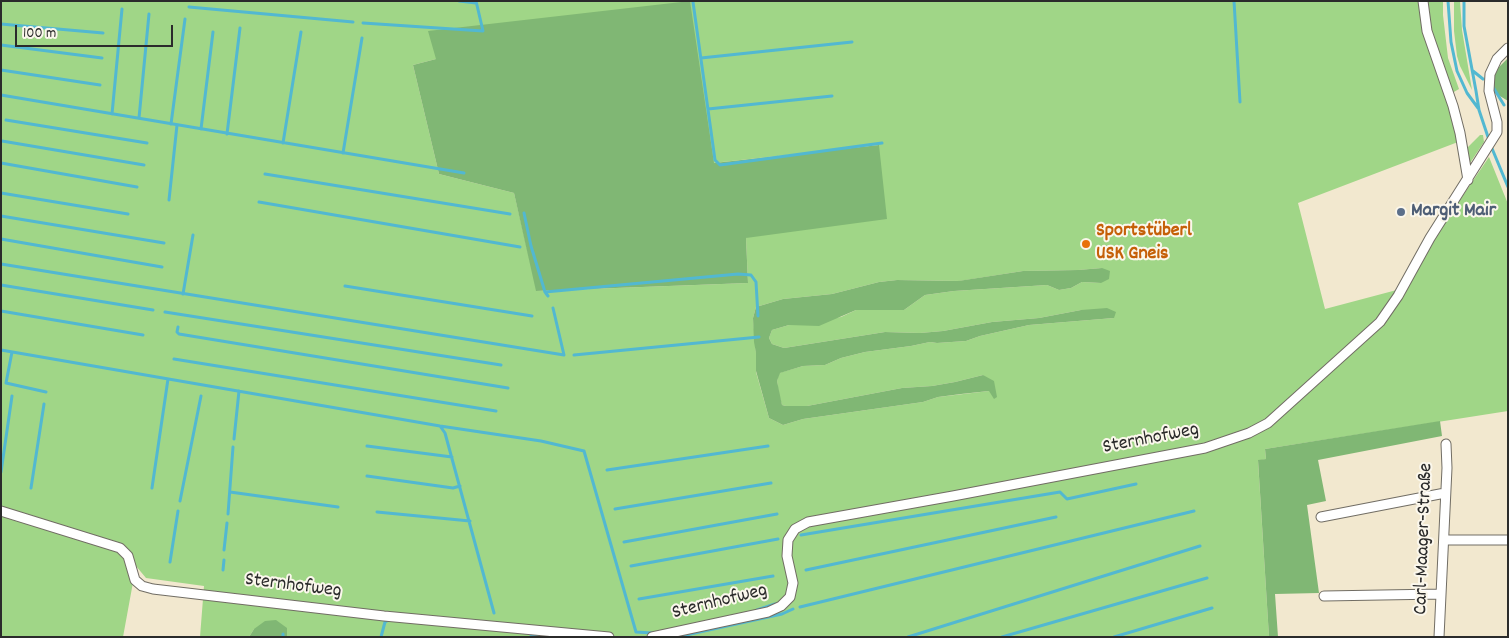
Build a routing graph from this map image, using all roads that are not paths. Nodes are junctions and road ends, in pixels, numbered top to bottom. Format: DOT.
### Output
graph roads {
  1 [pos="1423,1"];
  2 [pos="1508,48"];
  3 [pos="1468,180"];
  4 [pos="1446,444"];
  5 [pos="1446,493"];
  6 [pos="1,511"];
  7 [pos="1322,517"];
  8 [pos="1444,540"];
  9 [pos="1508,540"];
  10 [pos="1440,594"];
  11 [pos="1324,596"];
  12 [pos="609,637"];
  13 [pos="652,637"];
  14 [pos="1439,637"];
  1 -- 3 [label="street"];
  2 -- 3 [label="street, Sternhofweg"];
  3 -- 13 [label="street, Sternhofweg"];
  4 -- 5 [label="street, Carl-Maager-Straße"];
  5 -- 7 [label="street"];
  5 -- 8 [label="street, Carl-Maager-Straße"];
  6 -- 12 [label="street, Sternhofweg"];
  8 -- 9 [label="street"];
  8 -- 10 [label="street, Carl-Maager-Straße"];
  10 -- 11 [label="street"];
  10 -- 14 [label="street, Carl-Maager-Straße"];
}
